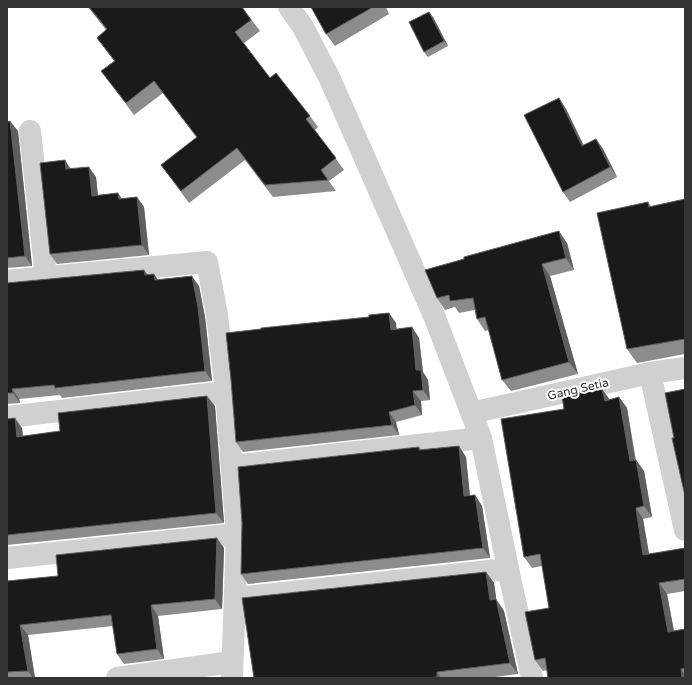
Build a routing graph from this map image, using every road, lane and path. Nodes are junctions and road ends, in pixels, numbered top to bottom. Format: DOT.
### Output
graph roads {
  1 [pos="289,7"];
  2 [pos="30,131"];
  3 [pos="46,277"];
  4 [pos="7,281"];
  5 [pos="685,368"];
  6 [pos="650,373"];
  7 [pos="226,392"];
  8 [pos="472,413"];
  9 [pos="7,417"];
  10 [pos="481,438"];
  11 [pos="232,466"];
  12 [pos="685,530"];
  13 [pos="237,534"];
  14 [pos="7,558"];
  15 [pos="508,569"];
  16 [pos="236,598"];
  17 [pos="232,670"];
  18 [pos="117,678"];
  19 [pos="532,678"];
  1 -- 8 [label="street"];
  2 -- 3 [label="street"];
  3 -- 4 [label="street"];
  3 -- 7 [label="street"];
  5 -- 6 [label="street, Gang Setia"];
  6 -- 8 [label="street, Gang Setia"];
  6 -- 12 [label="street"];
  7 -- 9 [label="street"];
  7 -- 11 [label="street"];
  8 -- 10 [label="street"];
  10 -- 11 [label="street"];
  10 -- 15 [label="street"];
  11 -- 13 [label="street"];
  13 -- 14 [label="street"];
  13 -- 16 [label="street"];
  15 -- 16 [label="street"];
  15 -- 19 [label="street"];
  16 -- 17 [label="street"];
  17 -- 18 [label="street"];
}
